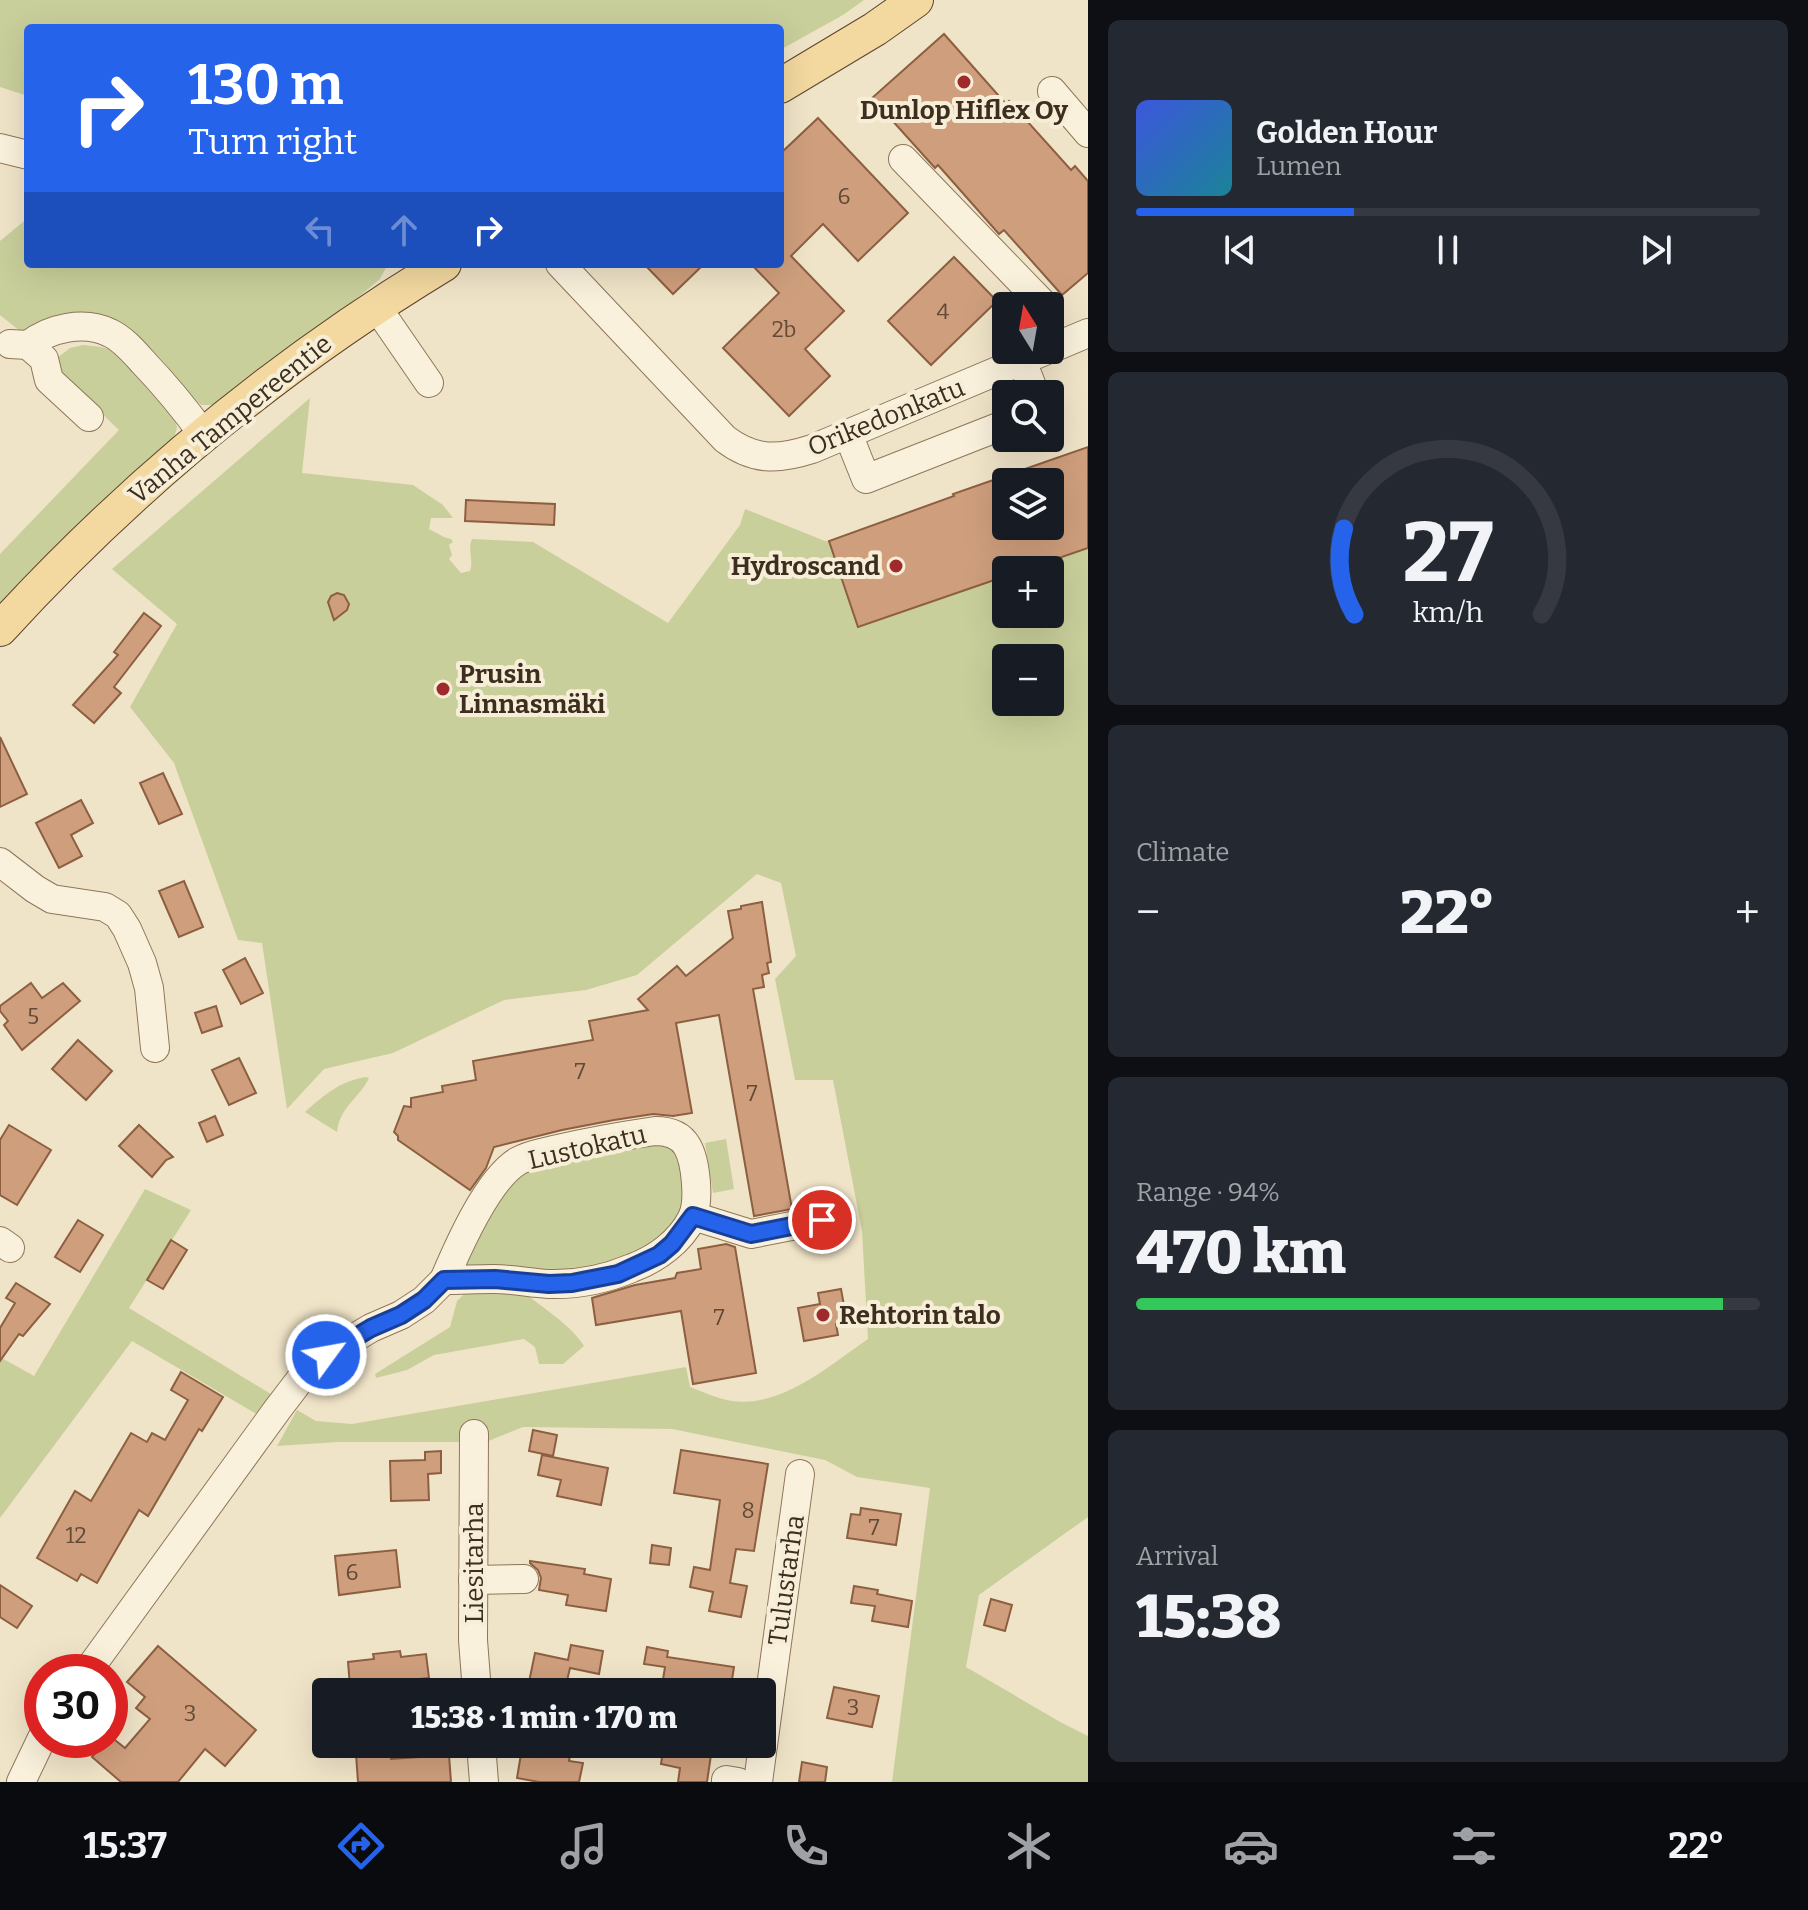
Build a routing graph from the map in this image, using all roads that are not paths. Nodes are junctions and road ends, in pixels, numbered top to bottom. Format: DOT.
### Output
graph roads {
  1 [pos="916,0"];
  2 [pos="784,84"];
  3 [pos="1052,91"];
  4 [pos="1088,133"];
  5 [pos="0,148"];
  6 [pos="24,154"];
  7 [pos="903,159"];
  8 [pos="438,268"];
  9 [pos="564,268"];
  10 [pos="1031,292"];
  11 [pos="376,306"];
  12 [pos="1064,322"];
  13 [pos="1082,335"];
  14 [pos="1014,364"];
  15 [pos="429,383"];
  16 [pos="89,417"];
  17 [pos="992,430"];
  18 [pos="203,434"];
  19 [pos="848,434"];
  20 [pos="0,629"];
  21 [pos="0,862"];
  22 [pos="155,1048"];
  23 [pos="693,1216"];
  24 [pos="822,1220"];
  25 [pos="444,1280"];
  26 [pos="469,1449"];
  27 [pos="800,1474"];
  28 [pos="524,1579"];
  29 [pos="473,1580"];
  30 [pos="100,1654"];
  31 [pos="476,1678"];
  32 [pos="32,1758"];
  33 [pos="482,1758"];
  34 [pos="21,1782"];
  35 [pos="484,1782"];
  36 [pos="758,1782"];
  1 -- 2 [label="main road"];
  3 -- 4 [label="street"];
  5 -- 6 [label="street"];
  7 -- 10 [label="street"];
  8 -- 11 [label="main road, Vanha Tampereentie"];
  9 -- 19 [label="street, Orikedonkatu"];
  11 -- 15 [label="street"];
  11 -- 18 [label="main road, Vanha Tampereentie"];
  12 -- 13 [label="street"];
  14 -- 19 [label="street, Orikedonkatu"];
  16 -- 18 [label="street"];
  17 -- 19 [label="street"];
  18 -- 20 [label="main road, Vanha Tampereentie"];
  21 -- 22 [label="street"];
  23 -- 24 [label="street"];
  23 -- 25 [label="street"];
  23 -- 25 [label="street, Lustokatu"];
  25 -- 30 [label="street, Lustokatu"];
  26 -- 29 [label="street, Liesitarha"];
  27 -- 36 [label="street, Tulustarha"];
  28 -- 29 [label="street"];
  29 -- 31 [label="street, Liesitarha"];
  32 -- 34 [label="street"];
  33 -- 35 [label="street"];
}
